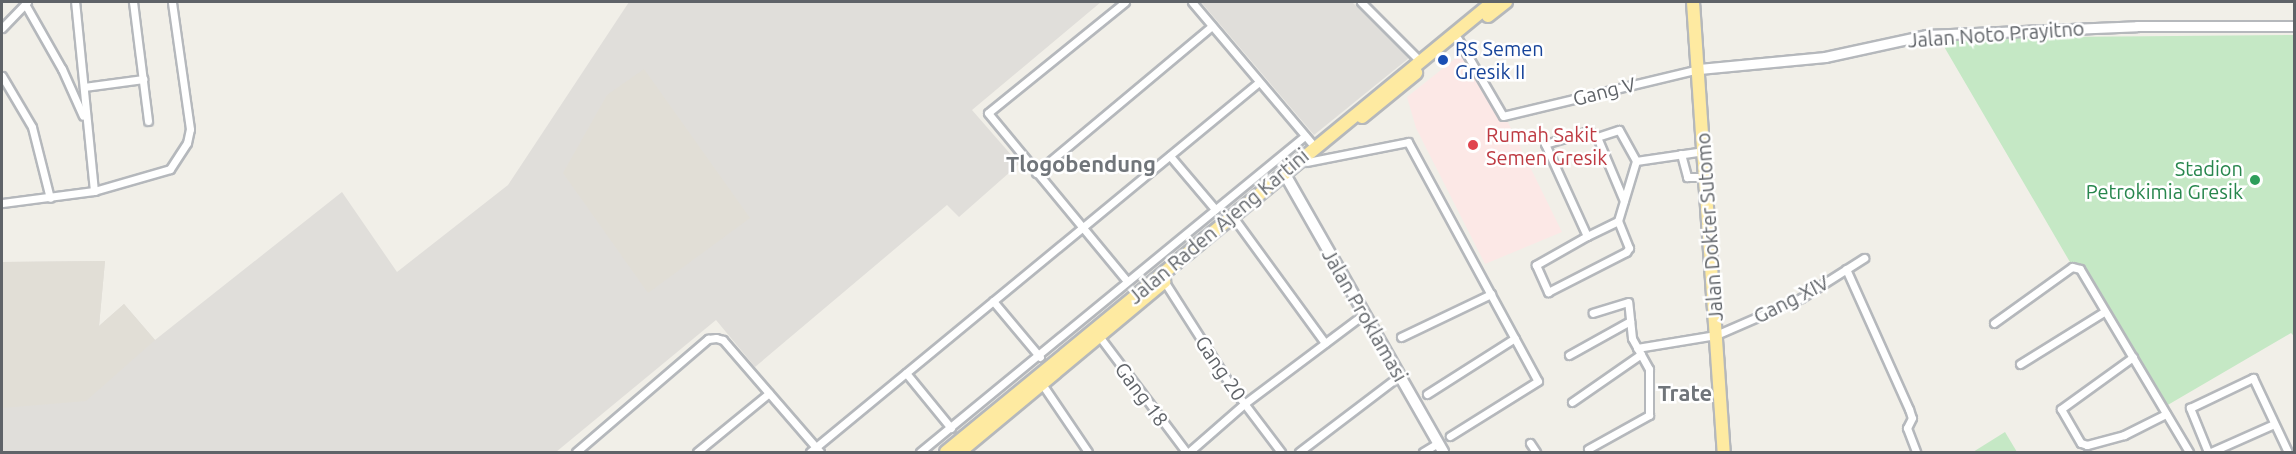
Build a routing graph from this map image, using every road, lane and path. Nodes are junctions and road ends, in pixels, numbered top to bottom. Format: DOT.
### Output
graph roads {
  1 [pos="75,2"];
  2 [pos="133,2"];
  3 [pos="172,2"];
  4 [pos="1125,2"];
  5 [pos="1192,2"];
  6 [pos="1360,2"];
  7 [pos="1506,2"];
  8 [pos="1693,2"];
  9 [pos="26,3"];
  10 [pos="1489,8"];
  11 [pos="1212,26"];
  12 [pos="2295,26"];
  13 [pos="2,28"];
  14 [pos="1458,39"];
  15 [pos="1419,60"];
  16 [pos="1699,69"];
  17 [pos="2,76"];
  18 [pos="143,79"];
  19 [pos="1259,82"];
  20 [pos="84,87"];
  21 [pos="148,121"];
  22 [pos="86,123"];
  23 [pos="1305,136"];
  24 [pos="1597,137"];
  25 [pos="1314,146"];
  26 [pos="1704,151"];
  27 [pos="1682,154"];
  28 [pos="1170,156"];
  29 [pos="1636,161"];
  30 [pos="1307,162"];
  31 [pos="1036,173"];
  32 [pos="1706,177"];
  33 [pos="1287,178"];
  34 [pos="94,191"];
  35 [pos="50,198"];
  36 [pos="1624,201"];
  37 [pos="2,203"];
  38 [pos="1215,209"];
  39 [pos="1236,221"];
  40 [pos="1618,221"];
  41 [pos="1082,228"];
  42 [pos="1587,236"];
  43 [pos="1864,258"];
  44 [pos="1846,269"];
  45 [pos="1127,281"];
  46 [pos="1164,281"];
  47 [pos="1491,294"];
  48 [pos="993,301"];
  49 [pos="2104,312"];
  50 [pos="1593,313"];
  51 [pos="1364,314"];
  52 [pos="1630,321"];
  53 [pos="1994,322"];
  54 [pos="1716,335"];
  55 [pos="1099,336"];
  56 [pos="1401,337"];
  57 [pos="1515,338"];
  58 [pos="1325,343"];
  59 [pos="1639,351"];
  60 [pos="1569,355"];
  61 [pos="1040,357"];
  62 [pos="2133,357"];
  63 [pos="2020,364"];
  64 [pos="906,373"];
  65 [pos="1399,376"];
  66 [pos="1042,384"];
  67 [pos="769,393"];
  68 [pos="1427,394"];
  69 [pos="1572,402"];
  70 [pos="1244,404"];
  71 [pos="2166,414"];
  72 [pos="2274,424"];
  73 [pos="951,428"];
  74 [pos="1450,436"];
  75 [pos="1530,443"];
  76 [pos="1440,448"];
  77 [pos="1588,449"];
  78 [pos="816,451"];
  79 [pos="576,453"];
  80 [pos="698,453"];
  81 [pos="920,453"];
  82 [pos="946,453"];
  83 [pos="960,453"];
  84 [pos="1088,453"];
  85 [pos="1188,453"];
  86 [pos="1281,453"];
  87 [pos="1299,453"];
  88 [pos="1423,453"];
  89 [pos="1536,453"];
  90 [pos="1724,453"];
  91 [pos="1916,453"];
  92 [pos="2189,453"];
  93 [pos="2210,453"];
  94 [pos="2288,453"];
  1 -- 20 [label="street"];
  2 -- 18 [label="street"];
  3 -- 34 [label="street"];
  4 -- 31 [label="street"];
  5 -- 11 [label="street"];
  6 -- 15 [label="street"];
  7 -- 10 [label="highway, Jalan Raden Ajeng Kartini"];
  8 -- 16 [label="highway, Jalan Dokter Sutomo"];
  9 -- 13 [label="street"];
  9 -- 22 [label="street"];
  10 -- 14 [label="highway, Jalan Raden Ajeng Kartini"];
  10 -- 15 [label="highway, Jalan Raden Ajeng Kartini"];
  11 -- 19 [label="street"];
  11 -- 31 [label="street"];
  12 -- 16 [label="street, Jalan Noto Prayitno"];
  14 -- 16 [label="street, Gang V"];
  14 -- 30 [label="highway, Jalan Raden Ajeng Kartini"];
  15 -- 25 [label="highway, Jalan Raden Ajeng Kartini"];
  16 -- 26 [label="highway, Jalan Dokter Sutomo"];
  17 -- 35 [label="street"];
  18 -- 20 [label="street"];
  18 -- 21 [label="street"];
  19 -- 23 [label="street"];
  19 -- 28 [label="street"];
  20 -- 22 [label="street"];
  22 -- 34 [label="street"];
  23 -- 25 [label="street"];
  23 -- 38 [label="street"];
  24 -- 29 [label="street"];
  24 -- 36 [label="street"];
  24 -- 42 [label="street"];
  25 -- 82 [label="highway, Jalan Raden Ajeng Kartini"];
  26 -- 27 [label="street"];
  26 -- 32 [label="highway, Jalan Dokter Sutomo"];
  27 -- 29 [label="street"];
  27 -- 32 [label="street"];
  28 -- 38 [label="street"];
  28 -- 41 [label="street"];
  29 -- 36 [label="street"];
  30 -- 33 [label="highway, Jalan Raden Ajeng Kartini"];
  30 -- 47 [label="street"];
  31 -- 41 [label="street"];
  32 -- 54 [label="highway, Jalan Dokter Sutomo"];
  33 -- 39 [label="highway, Jalan Raden Ajeng Kartini"];
  33 -- 51 [label="main road, Jalan Proklamasi"];
  34 -- 35 [label="street"];
  35 -- 37 [label="street"];
  36 -- 40 [label="street"];
  38 -- 45 [label="street"];
  39 -- 46 [label="highway, Jalan Raden Ajeng Kartini"];
  39 -- 58 [label="street"];
  40 -- 42 [label="street"];
  40 -- 42 [label="street"];
  41 -- 45 [label="street"];
  41 -- 48 [label="street"];
  43 -- 44 [label="street, Gang XIV"];
  44 -- 54 [label="street, Gang XIV"];
  44 -- 91 [label="street"];
  45 -- 61 [label="street"];
  46 -- 55 [label="highway, Jalan Raden Ajeng Kartini"];
  46 -- 70 [label="street, Gang 20"];
  47 -- 56 [label="street"];
  47 -- 57 [label="street"];
  48 -- 61 [label="street"];
  48 -- 64 [label="street"];
  49 -- 53 [label="street"];
  49 -- 62 [label="street"];
  49 -- 63 [label="street"];
  50 -- 52 [label="street"];
  51 -- 58 [label="street"];
  51 -- 65 [label="main road, Jalan Proklamasi"];
  52 -- 59 [label="street"];
  52 -- 60 [label="street"];
  54 -- 59 [label="street, Gang XIV"];
  54 -- 90 [label="highway, Jalan Dokter Sutomo"];
  55 -- 66 [label="highway, Jalan Raden Ajeng Kartini"];
  55 -- 85 [label="street, Gang 18"];
  57 -- 68 [label="street"];
  57 -- 74 [label="street"];
  58 -- 70 [label="street"];
  59 -- 69 [label="street"];
  59 -- 77 [label="street"];
  61 -- 73 [label="street"];
  62 -- 71 [label="street"];
  62 -- 71 [label="street"];
  64 -- 73 [label="street"];
  64 -- 78 [label="street"];
  65 -- 76 [label="main road, Jalan Proklamasi"];
  65 -- 87 [label="street"];
  66 -- 83 [label="highway, Jalan Raden Ajeng Kartini"];
  66 -- 84 [label="street"];
  67 -- 78 [label="street"];
  67 -- 79 [label="street"];
  67 -- 80 [label="street"];
  70 -- 85 [label="street"];
  70 -- 86 [label="street, Gang 20"];
  71 -- 92 [label="street"];
  72 -- 93 [label="street"];
  72 -- 93 [label="street"];
  72 -- 94 [label="street"];
  73 -- 81 [label="street"];
  75 -- 89 [label="street"];
  76 -- 88 [label="street"];
}
